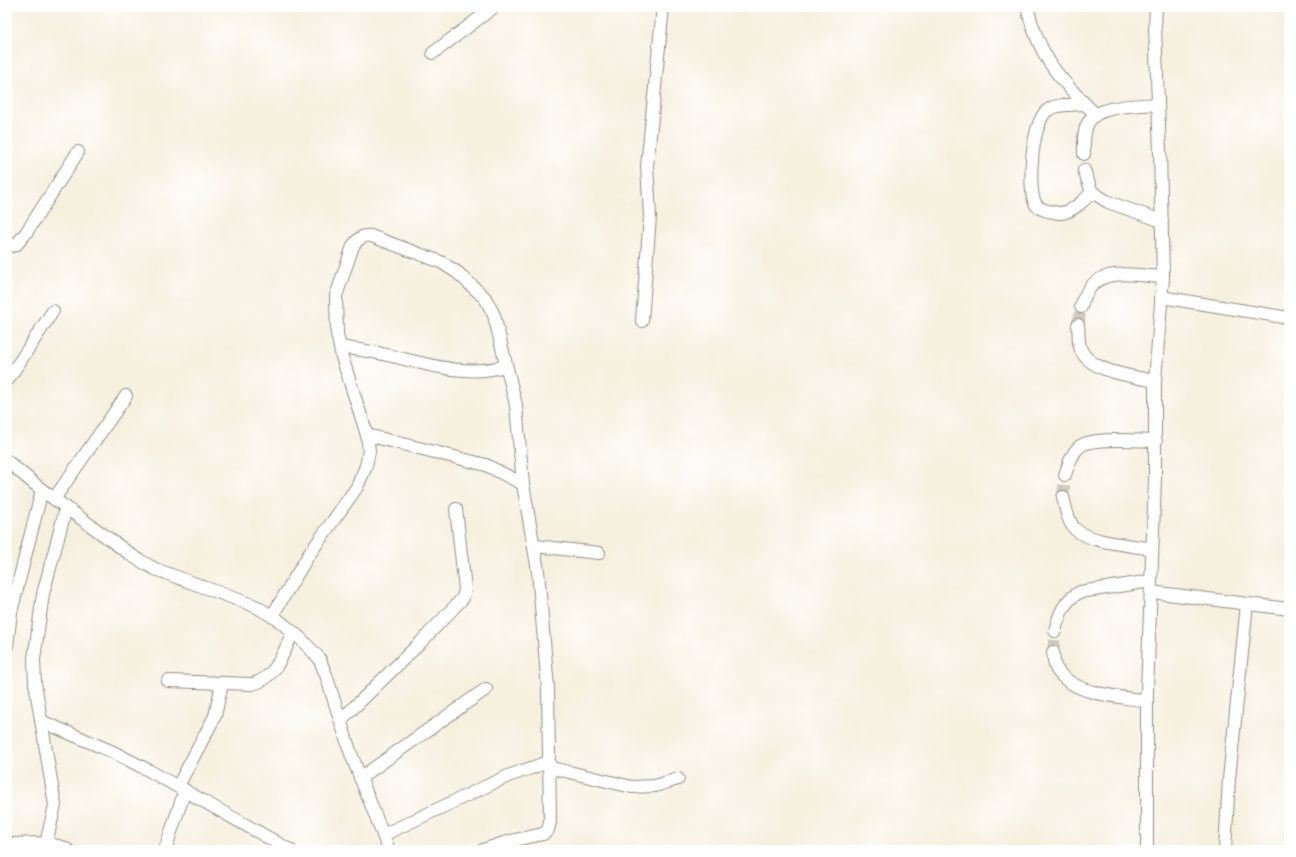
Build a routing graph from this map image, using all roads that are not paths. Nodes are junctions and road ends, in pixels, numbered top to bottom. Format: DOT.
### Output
graph roads {
  1 [pos="494,7"];
  2 [pos="663,7"];
  3 [pos="1027,7"];
  4 [pos="1156,7"];
  5 [pos="433,53"];
  6 [pos="1084,104"];
  7 [pos="1158,104"];
  8 [pos="1094,114"];
  9 [pos="78,152"];
  10 [pos="1084,154"];
  11 [pos="1084,170"];
  12 [pos="1092,192"];
  13 [pos="1162,221"];
  14 [pos="7,247"];
  15 [pos="1162,278"];
  16 [pos="1161,297"];
  17 [pos="1081,307"];
  18 [pos="53,311"];
  19 [pos="1289,318"];
  20 [pos="642,321"];
  21 [pos="1078,325"];
  22 [pos="340,348"];
  23 [pos="505,366"];
  24 [pos="7,380"];
  25 [pos="1155,381"];
  26 [pos="126,396"];
  27 [pos="367,435"];
  28 [pos="1156,440"];
  29 [pos="7,461"];
  30 [pos="1065,475"];
  31 [pos="522,484"];
  32 [pos="42,490"];
  33 [pos="1063,497"];
  34 [pos="54,499"];
  35 [pos="66,508"];
  36 [pos="456,509"];
  37 [pos="535,546"];
  38 [pos="1152,549"];
  39 [pos="599,553"];
  40 [pos="1151,587"];
  41 [pos="1247,604"];
  42 [pos="1289,609"];
  43 [pos="272,616"];
  44 [pos="1055,631"];
  45 [pos="293,632"];
  46 [pos="7,646"];
  47 [pos="1053,652"];
  48 [pos="168,681"];
  49 [pos="222,683"];
  50 [pos="486,689"];
  51 [pos="1147,702"];
  52 [pos="341,720"];
  53 [pos="41,721"];
  54 [pos="548,765"];
  55 [pos="360,778"];
  56 [pos="678,779"];
  57 [pos="182,788"];
  58 [pos="383,835"];
  59 [pos="7,844"];
  60 [pos="511,846"];
  61 [pos="49,847"];
  62 [pos="68,850"];
  63 [pos="165,850"];
  64 [pos="290,850"];
  65 [pos="389,850"];
  66 [pos="483,850"];
  67 [pos="1147,850"];
  68 [pos="1225,850"];
  1 -- 5 [label="street"];
  2 -- 20 [label="street"];
  3 -- 6 [label="street"];
  4 -- 7 [label="street"];
  6 -- 8 [label="street"];
  6 -- 12 [label="street"];
  7 -- 8 [label="street"];
  7 -- 13 [label="street"];
  8 -- 10 [label="street"];
  9 -- 14 [label="street"];
  11 -- 12 [label="street"];
  12 -- 13 [label="street"];
  13 -- 15 [label="street"];
  15 -- 16 [label="street"];
  15 -- 17 [label="street"];
  16 -- 19 [label="street"];
  16 -- 25 [label="street"];
  18 -- 24 [label="street"];
  21 -- 25 [label="street"];
  22 -- 23 [label="street"];
  22 -- 23 [label="street"];
  22 -- 27 [label="street"];
  23 -- 31 [label="street"];
  25 -- 28 [label="street"];
  26 -- 34 [label="street"];
  27 -- 31 [label="street"];
  27 -- 43 [label="street"];
  28 -- 30 [label="street"];
  28 -- 38 [label="street"];
  29 -- 32 [label="street"];
  31 -- 37 [label="street"];
  32 -- 34 [label="street"];
  32 -- 46 [label="street"];
  33 -- 38 [label="street"];
  34 -- 35 [label="street"];
  35 -- 43 [label="street"];
  35 -- 53 [label="street"];
  36 -- 52 [label="street"];
  37 -- 39 [label="street"];
  37 -- 54 [label="street"];
  38 -- 40 [label="street"];
  40 -- 41 [label="street"];
  40 -- 44 [label="street"];
  40 -- 51 [label="street"];
  41 -- 42 [label="street"];
  41 -- 68 [label="street"];
  43 -- 45 [label="street"];
  45 -- 49 [label="street"];
  45 -- 52 [label="street"];
  47 -- 51 [label="street"];
  48 -- 49 [label="street"];
  49 -- 57 [label="street"];
  50 -- 55 [label="street"];
  51 -- 67 [label="street"];
  52 -- 55 [label="street"];
  53 -- 57 [label="street"];
  53 -- 61 [label="street"];
  54 -- 56 [label="street"];
  54 -- 58 [label="street"];
  54 -- 60 [label="street"];
  55 -- 58 [label="street"];
  57 -- 63 [label="street"];
  57 -- 64 [label="street"];
  58 -- 65 [label="street"];
  59 -- 61 [label="street"];
  60 -- 66 [label="street"];
  61 -- 62 [label="street"];
}
